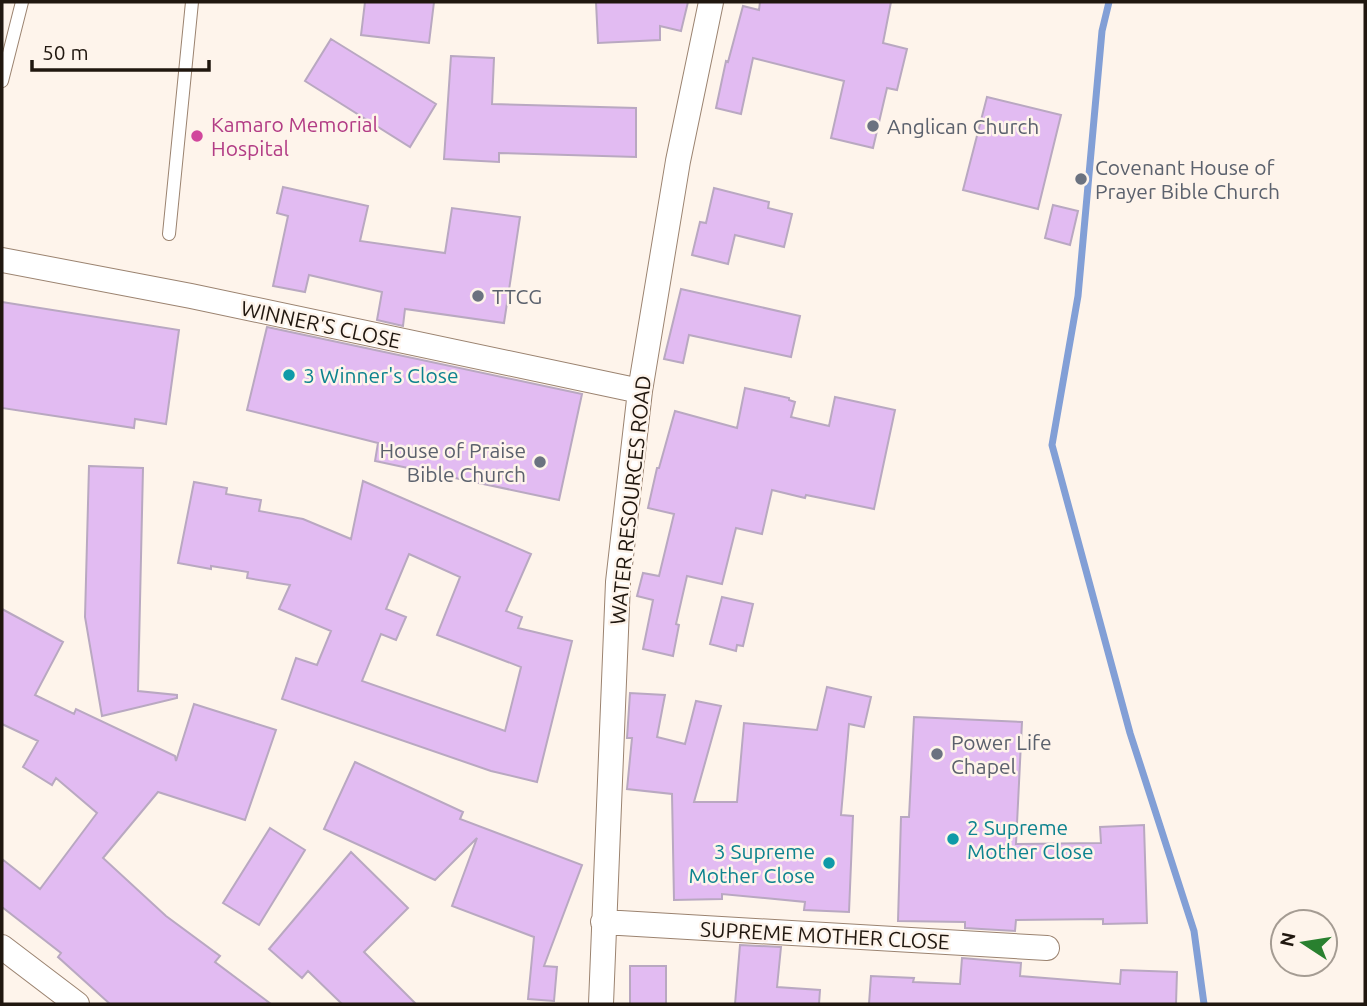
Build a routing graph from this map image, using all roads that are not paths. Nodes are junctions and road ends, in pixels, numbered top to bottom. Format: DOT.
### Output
graph roads {
  1 [pos="22,2"];
  2 [pos="192,2"];
  3 [pos="711,2"];
  4 [pos="2,81"];
  5 [pos="169,234"];
  6 [pos="2,260"];
  7 [pos="640,391"];
  8 [pos="604,922"];
  9 [pos="2,947"];
  10 [pos="1047,948"];
  11 [pos="77,1004"];
  12 [pos="601,1004"];
  1 -- 4 [label="lane"];
  2 -- 5 [label="lane"];
  3 -- 7 [label="street, WATER RESOURCES ROAD"];
  6 -- 7 [label="street, WINNER'S CLOSE"];
  7 -- 8 [label="street, WATER RESOURCES ROAD"];
  8 -- 10 [label="street, SUPREME MOTHER CLOSE"];
  8 -- 12 [label="street, WATER RESOURCES ROAD"];
  9 -- 11 [label="street"];
}
